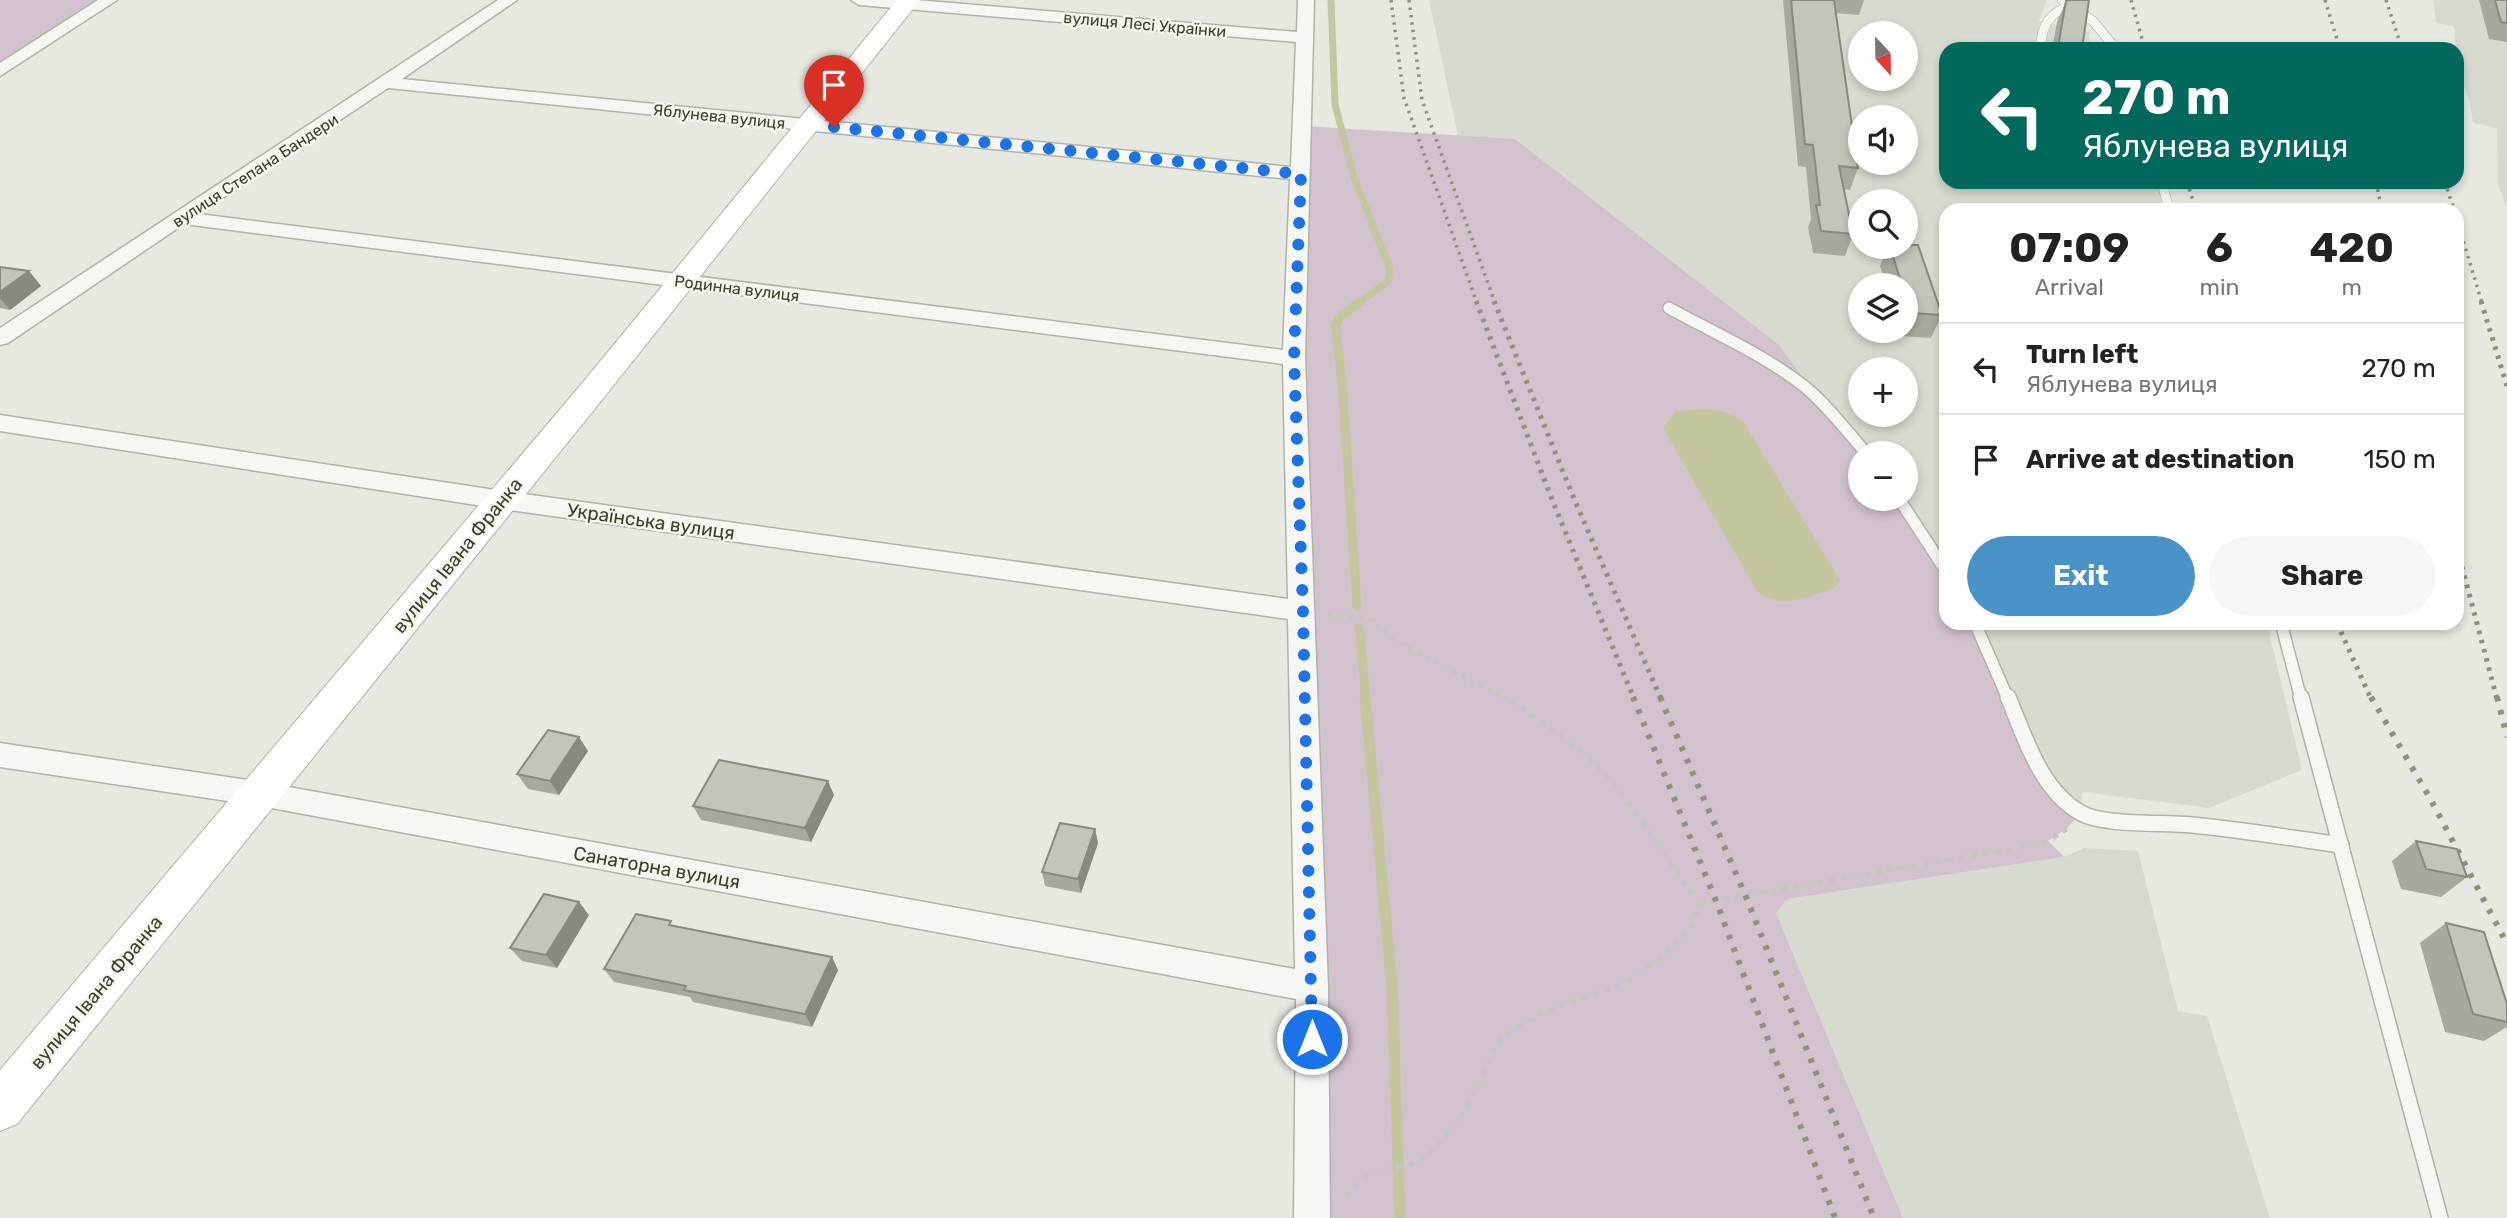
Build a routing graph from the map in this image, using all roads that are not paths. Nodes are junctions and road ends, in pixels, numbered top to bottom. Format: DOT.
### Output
graph roads {
  1 [pos="109,0"];
  2 [pos="509,0"];
  3 [pos="859,0"];
  4 [pos="1306,0"];
  5 [pos="2062,0"];
  6 [pos="908,1"];
  7 [pos="2072,6"];
  8 [pos="1306,38"];
  9 [pos="2041,42"];
  10 [pos="2111,42"];
  11 [pos="0,71"];
  12 [pos="387,83"];
  13 [pos="806,125"];
  14 [pos="1301,174"];
  15 [pos="180,218"];
  16 [pos="681,281"];
  17 [pos="1669,308"];
  18 [pos="0,338"];
  19 [pos="1294,358"];
  20 [pos="0,423"];
  21 [pos="1856,441"];
  22 [pos="502,500"];
  23 [pos="1907,511"];
  24 [pos="1939,560"];
  25 [pos="1303,611"];
  26 [pos="1978,630"];
  27 [pos="2283,630"];
  28 [pos="0,755"];
  29 [pos="261,794"];
  30 [pos="2341,845"];
  31 [pos="1312,987"];
  32 [pos="0,1107"];
  33 [pos="1311,1218"];
  34 [pos="2440,1218"];
  1 -- 11 [label="street"];
  2 -- 12 [label="street, вулиця Степана Бандери"];
  3 -- 6 [label="street, вулиця Лесі Українки"];
  4 -- 8 [label="street"];
  5 -- 7 [label="lane"];
  6 -- 8 [label="street, вулиця Лесі Українки"];
  6 -- 13 [label="street, вулиця Івана Франка"];
  7 -- 9 [label="lane"];
  7 -- 10 [label="lane"];
  8 -- 14 [label="street"];
  12 -- 13 [label="street, Яблунева вулиця"];
  12 -- 15 [label="street, вулиця Степана Бандери"];
  13 -- 14 [label="street, Яблунева вулиця"];
  13 -- 16 [label="street, вулиця Івана Франка"];
  14 -- 19 [label="street"];
  15 -- 16 [label="street, Родинна вулиця"];
  15 -- 18 [label="street, вулиця Степана Бандери"];
  16 -- 19 [label="street, Родинна вулиця"];
  16 -- 22 [label="street, вулиця Івана Франка"];
  17 -- 21 [label="lane"];
  19 -- 25 [label="street"];
  20 -- 22 [label="street, Українська вулиця"];
  22 -- 25 [label="street, Українська вулиця"];
  22 -- 29 [label="street, вулиця Івана Франка"];
  23 -- 24 [label="lane"];
  25 -- 31 [label="street"];
  26 -- 30 [label="lane"];
  27 -- 30 [label="lane"];
  28 -- 29 [label="street, Санаторна вулиця"];
  29 -- 31 [label="street, Санаторна вулиця"];
  29 -- 32 [label="street, вулиця Івана Франка"];
  30 -- 34 [label="lane"];
  31 -- 33 [label="street"];
}
